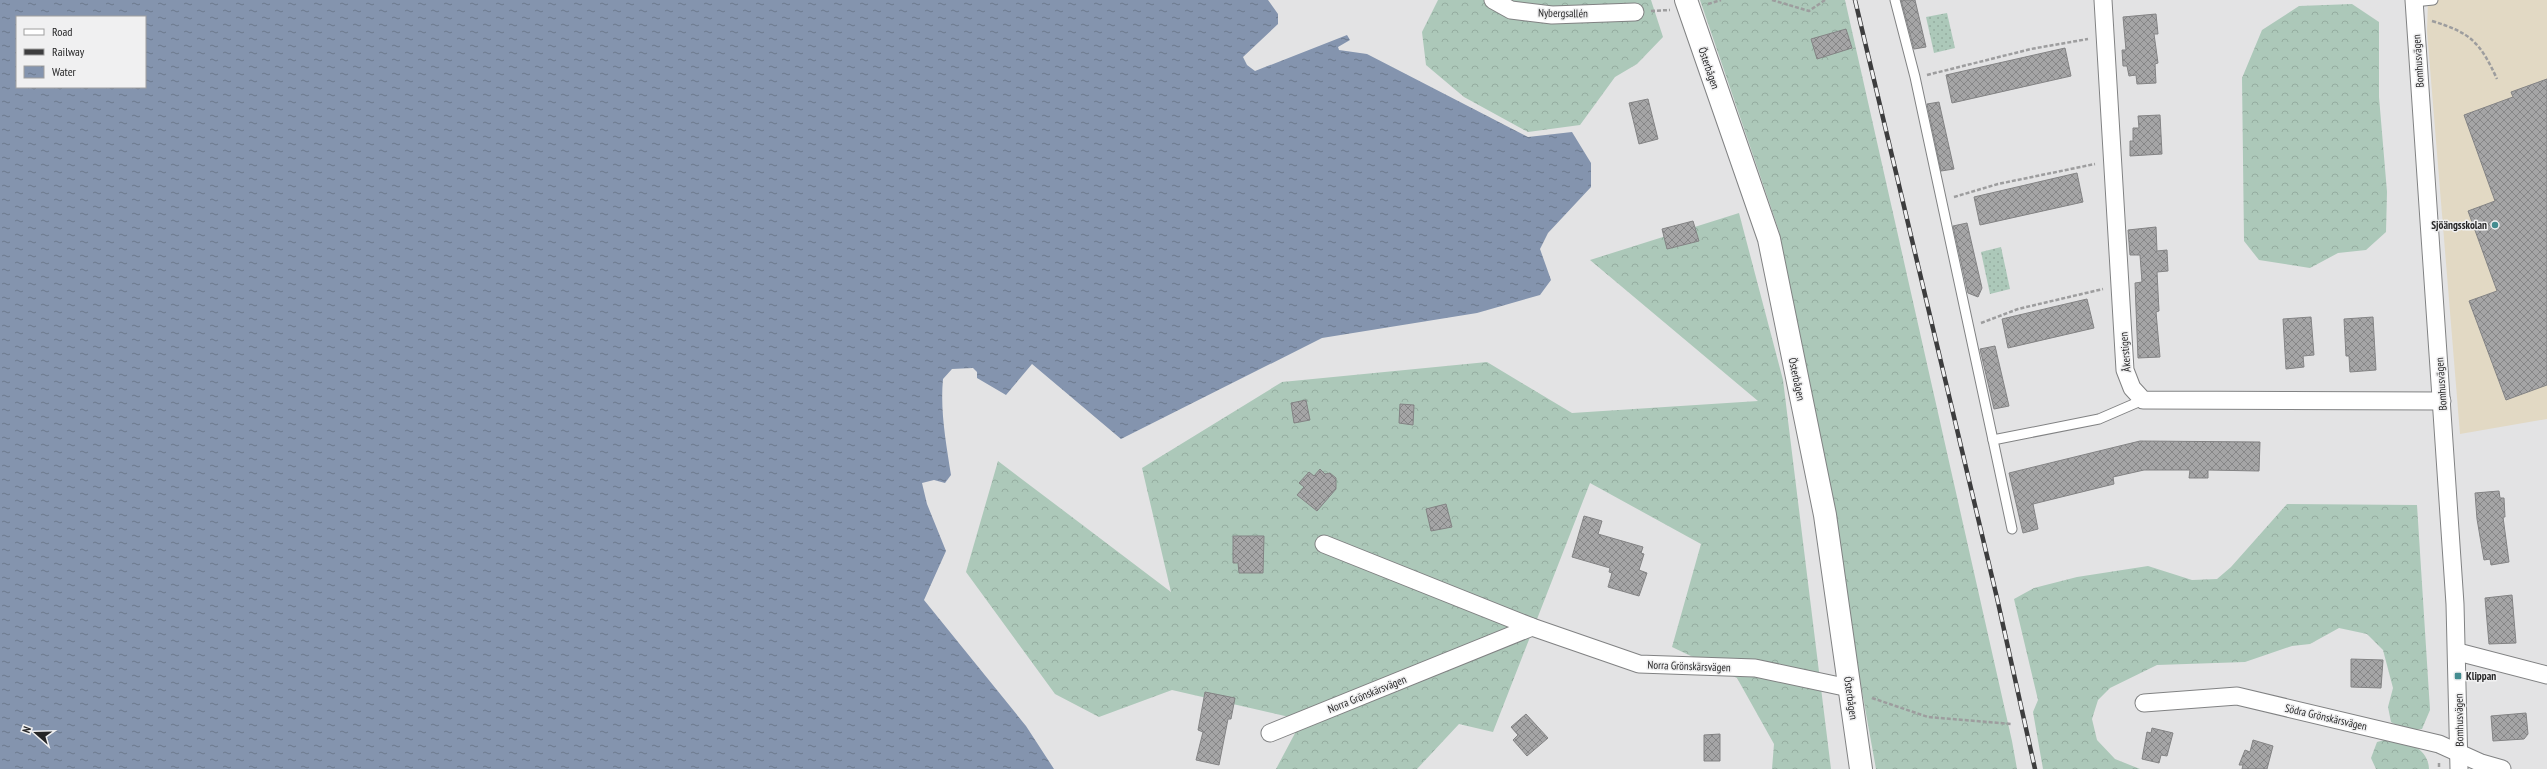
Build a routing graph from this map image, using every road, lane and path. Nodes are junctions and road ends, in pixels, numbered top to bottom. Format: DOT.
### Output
graph roads {
  1 [pos="1493,0"];
  2 [pos="1772,0"];
  3 [pos="1825,0"];
  4 [pos="1895,0"];
  5 [pos="2103,0"];
  6 [pos="2433,0"];
  7 [pos="1688,4"];
  8 [pos="2414,6"];
  9 [pos="1635,12"];
  10 [pos="2106,35"];
  11 [pos="1915,78"];
  12 [pos="2497,79"];
  13 [pos="2113,162"];
  14 [pos="1940,201"];
  15 [pos="2121,286"];
  16 [pos="1967,327"];
  17 [pos="2143,400"];
  18 [pos="2442,401"];
  19 [pos="1992,440"];
  20 [pos="2012,529"];
  21 [pos="1324,544"];
  22 [pos="1532,627"];
  23 [pos="2458,652"];
  24 [pos="2547,674"];
  25 [pos="1850,688"];
  26 [pos="2144,703"];
  27 [pos="2012,724"];
  28 [pos="1270,734"];
  29 [pos="2459,752"];
  30 [pos="1861,769"];
  31 [pos="2459,769"];
  32 [pos="2502,769"];
  1 -- 9 [label="street, Nybergsallén"];
  2 -- 3 [label="path"];
  4 -- 11 [label="lane"];
  5 -- 10 [label="street, Åkerstigen"];
  6 -- 8 [label="lane"];
  7 -- 9 [label="path"];
  7 -- 25 [label="main road, Österbågen"];
  8 -- 12 [label="path"];
  8 -- 18 [label="street, Bomhusvägen"];
  10 -- 11 [label="path"];
  10 -- 13 [label="street, Åkerstigen"];
  11 -- 14 [label="lane"];
  13 -- 14 [label="path"];
  13 -- 15 [label="street, Åkerstigen"];
  14 -- 16 [label="lane"];
  15 -- 16 [label="path"];
  15 -- 17 [label="street, Åkerstigen"];
  16 -- 19 [label="lane"];
  17 -- 18 [label="street"];
  17 -- 19 [label="lane"];
  18 -- 23 [label="street, Bomhusvägen"];
  19 -- 20 [label="lane"];
  21 -- 22 [label="street, Norra Grönskärsvägen"];
  22 -- 25 [label="street, Norra Grönskärsvägen"];
  22 -- 28 [label="street, Norra Grönskärsvägen"];
  23 -- 24 [label="street"];
  23 -- 29 [label="street, Bomhusvägen"];
  25 -- 27 [label="path"];
  25 -- 30 [label="main road, Österbågen"];
  26 -- 29 [label="street, Södra Grönskärsvägen"];
  29 -- 31 [label="street, Bomhusvägen"];
  29 -- 32 [label="street, Södra Grönskärsvägen"];
}
